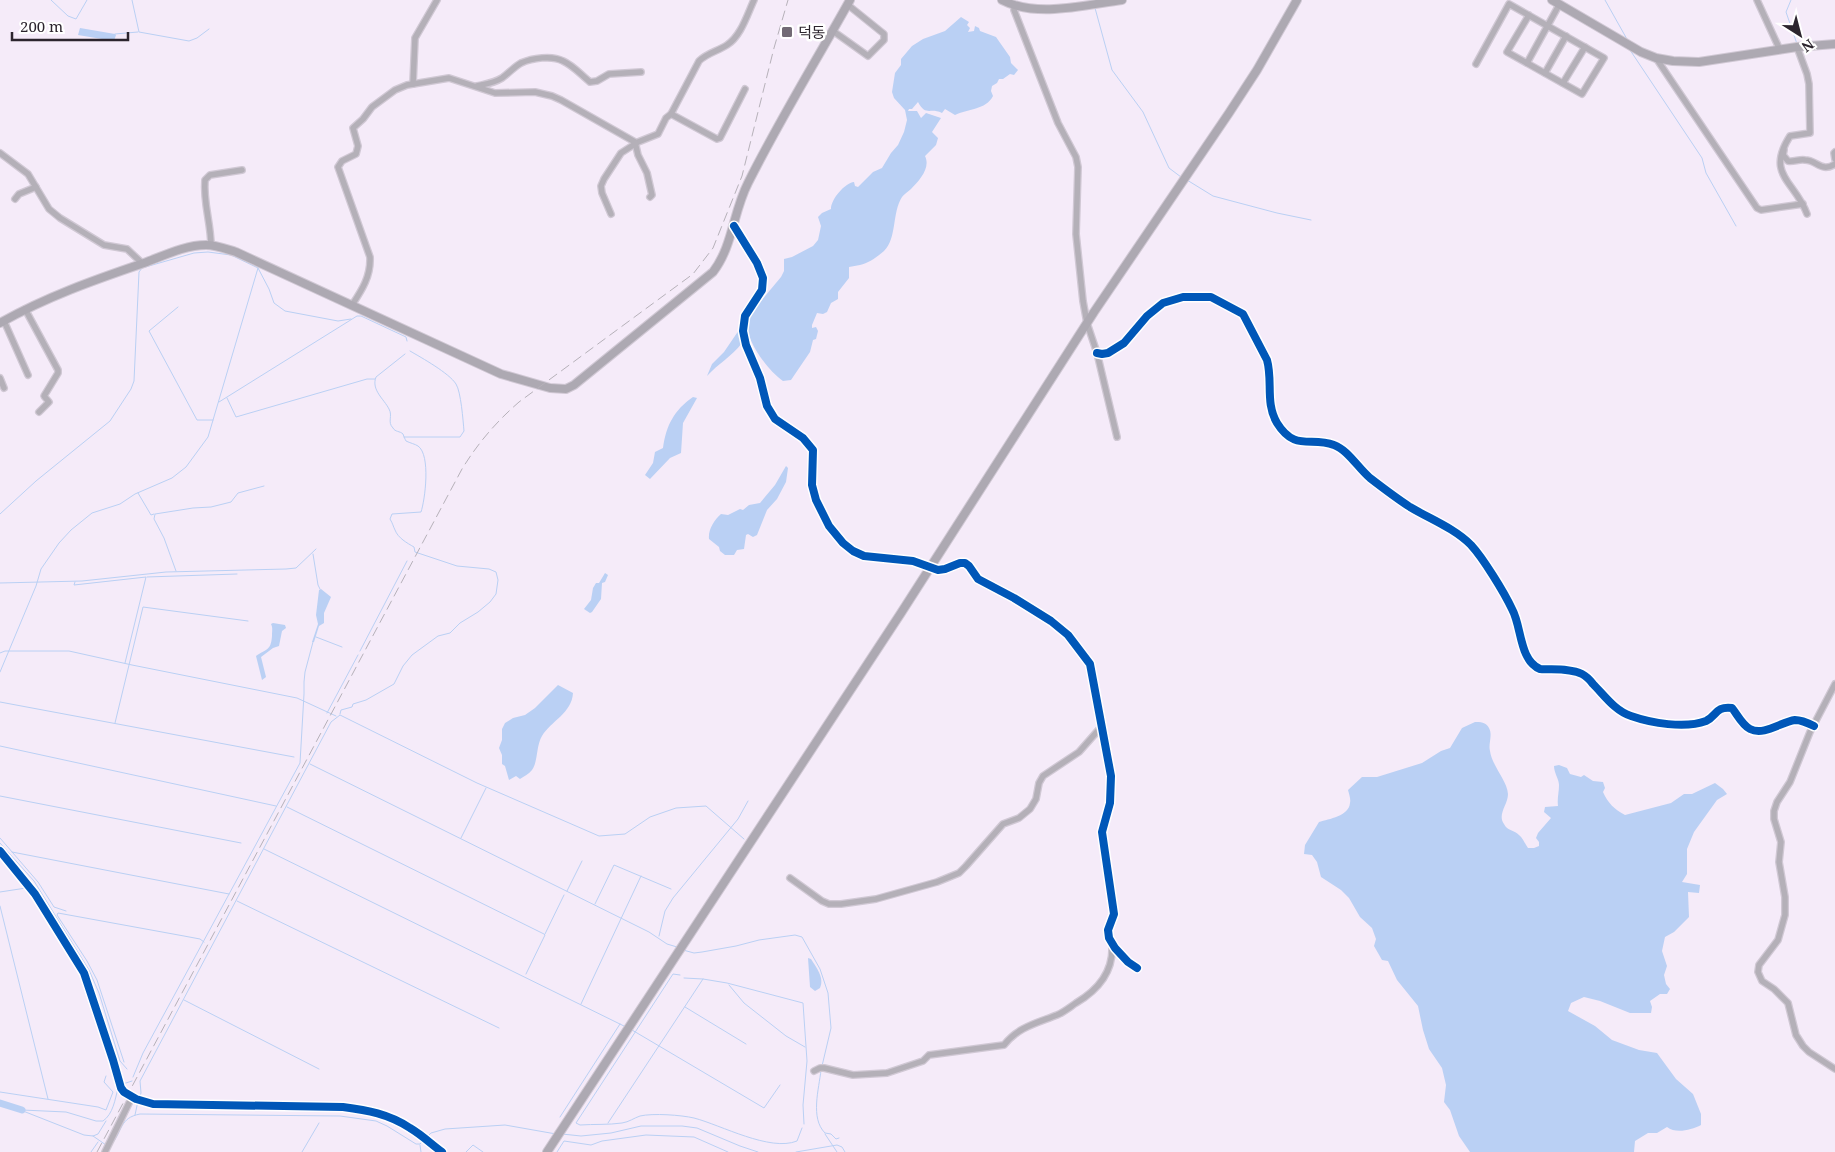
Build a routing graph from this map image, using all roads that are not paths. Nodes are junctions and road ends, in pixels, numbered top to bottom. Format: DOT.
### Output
graph roads {
  1 [pos="437,0"];
  2 [pos="754,0"];
  3 [pos="1002,0"];
  4 [pos="1117,0"];
  5 [pos="1122,0"];
  6 [pos="1297,0"];
  7 [pos="1552,0"];
  8 [pos="1757,0"];
  9 [pos="849,2"];
  10 [pos="1559,4"];
  11 [pos="1014,5"];
  12 [pos="1529,15"];
  13 [pos="1548,26"];
  14 [pos="833,31"];
  15 [pos="1566,36"];
  16 [pos="1835,44"];
  17 [pos="1585,47"];
  18 [pos="1797,47"];
  19 [pos="1780,50"];
  20 [pos="1656,58"];
  21 [pos="1527,63"];
  22 [pos="1476,64"];
  23 [pos="642,72"];
  24 [pos="1545,73"];
  25 [pos="1563,83"];
  26 [pos="414,84"];
  27 [pos="473,87"];
  28 [pos="745,89"];
  29 [pos="671,114"];
  30 [pos="635,144"];
  31 [pos="1784,146"];
  32 [pos="1835,152"];
  33 [pos="1,155"];
  34 [pos="1835,159"];
  35 [pos="1835,164"];
  36 [pos="242,170"];
  37 [pos="36,187"];
  38 [pos="650,197"];
  39 [pos="15,199"];
  40 [pos="1802,204"];
  41 [pos="611,214"];
  42 [pos="1807,214"];
  43 [pos="734,226"];
  44 [pos="210,246"];
  45 [pos="142,263"];
  46 [pos="352,305"];
  47 [pos="26,309"];
  48 [pos="2,322"];
  49 [pos="1088,323"];
  50 [pos="1097,353"];
  51 [pos="28,375"];
  52 [pos="0,378"];
  53 [pos="4,388"];
  54 [pos="39,412"];
  55 [pos="1117,437"];
  56 [pos="930,568"];
  57 [pos="1835,684"];
  58 [pos="1102,726"];
  59 [pos="1814,726"];
  60 [pos="0,851"];
  61 [pos="790,878"];
  62 [pos="1112,942"];
  63 [pos="1137,968"];
  64 [pos="1835,1069"];
  65 [pos="814,1071"];
  66 [pos="132,1097"];
  67 [pos="106,1148"];
  68 [pos="442,1152"];
  69 [pos="547,1152"];
  1 -- 26 [label="street"];
  2 -- 29 [label="street"];
  3 -- 11 [label="main road"];
  4 -- 5 [label="main road"];
  4 -- 11 [label="main road"];
  6 -- 49 [label="main road"];
  7 -- 10 [label="main road"];
  8 -- 19 [label="street"];
  9 -- 14 [label="main road"];
  9 -- 14 [label="street"];
  10 -- 13 [label="street"];
  10 -- 20 [label="main road"];
  11 -- 49 [label="street"];
  12 -- 13 [label="street"];
  12 -- 21 [label="street"];
  12 -- 22 [label="street"];
  13 -- 15 [label="street"];
  13 -- 21 [label="street"];
  14 -- 43 [label="main road"];
  15 -- 17 [label="street"];
  15 -- 24 [label="street"];
  16 -- 18 [label="main road"];
  17 -- 25 [label="street"];
  17 -- 25 [label="street"];
  18 -- 19 [label="main road"];
  18 -- 31 [label="street"];
  19 -- 20 [label="main road"];
  20 -- 40 [label="street"];
  21 -- 24 [label="street"];
  23 -- 27 [label="street"];
  24 -- 25 [label="street"];
  26 -- 27 [label="street"];
  26 -- 46 [label="street"];
  27 -- 30 [label="street"];
  28 -- 29 [label="street"];
  29 -- 30 [label="street"];
  30 -- 38 [label="street"];
  30 -- 41 [label="street"];
  31 -- 35 [label="street"];
  31 -- 40 [label="street"];
  32 -- 34 [label="street"];
  33 -- 37 [label="street"];
  36 -- 44 [label="street"];
  37 -- 39 [label="street"];
  37 -- 45 [label="street"];
  40 -- 42 [label="street"];
  43 -- 46 [label="main road"];
  43 -- 56 [label="street"];
  44 -- 45 [label="main road"];
  44 -- 46 [label="main road"];
  45 -- 47 [label="main road"];
  47 -- 48 [label="main road"];
  47 -- 54 [label="street"];
  48 -- 51 [label="street"];
  49 -- 50 [label="street"];
  49 -- 56 [label="main road"];
  50 -- 55 [label="street"];
  50 -- 59 [label="street"];
  52 -- 53 [label="street"];
  56 -- 58 [label="street"];
  56 -- 69 [label="main road"];
  57 -- 59 [label="street"];
  58 -- 61 [label="street"];
  58 -- 62 [label="street"];
  59 -- 64 [label="street"];
  60 -- 66 [label="street"];
  62 -- 63 [label="street"];
  62 -- 65 [label="street"];
  66 -- 67 [label="street"];
  66 -- 68 [label="street"];
}
